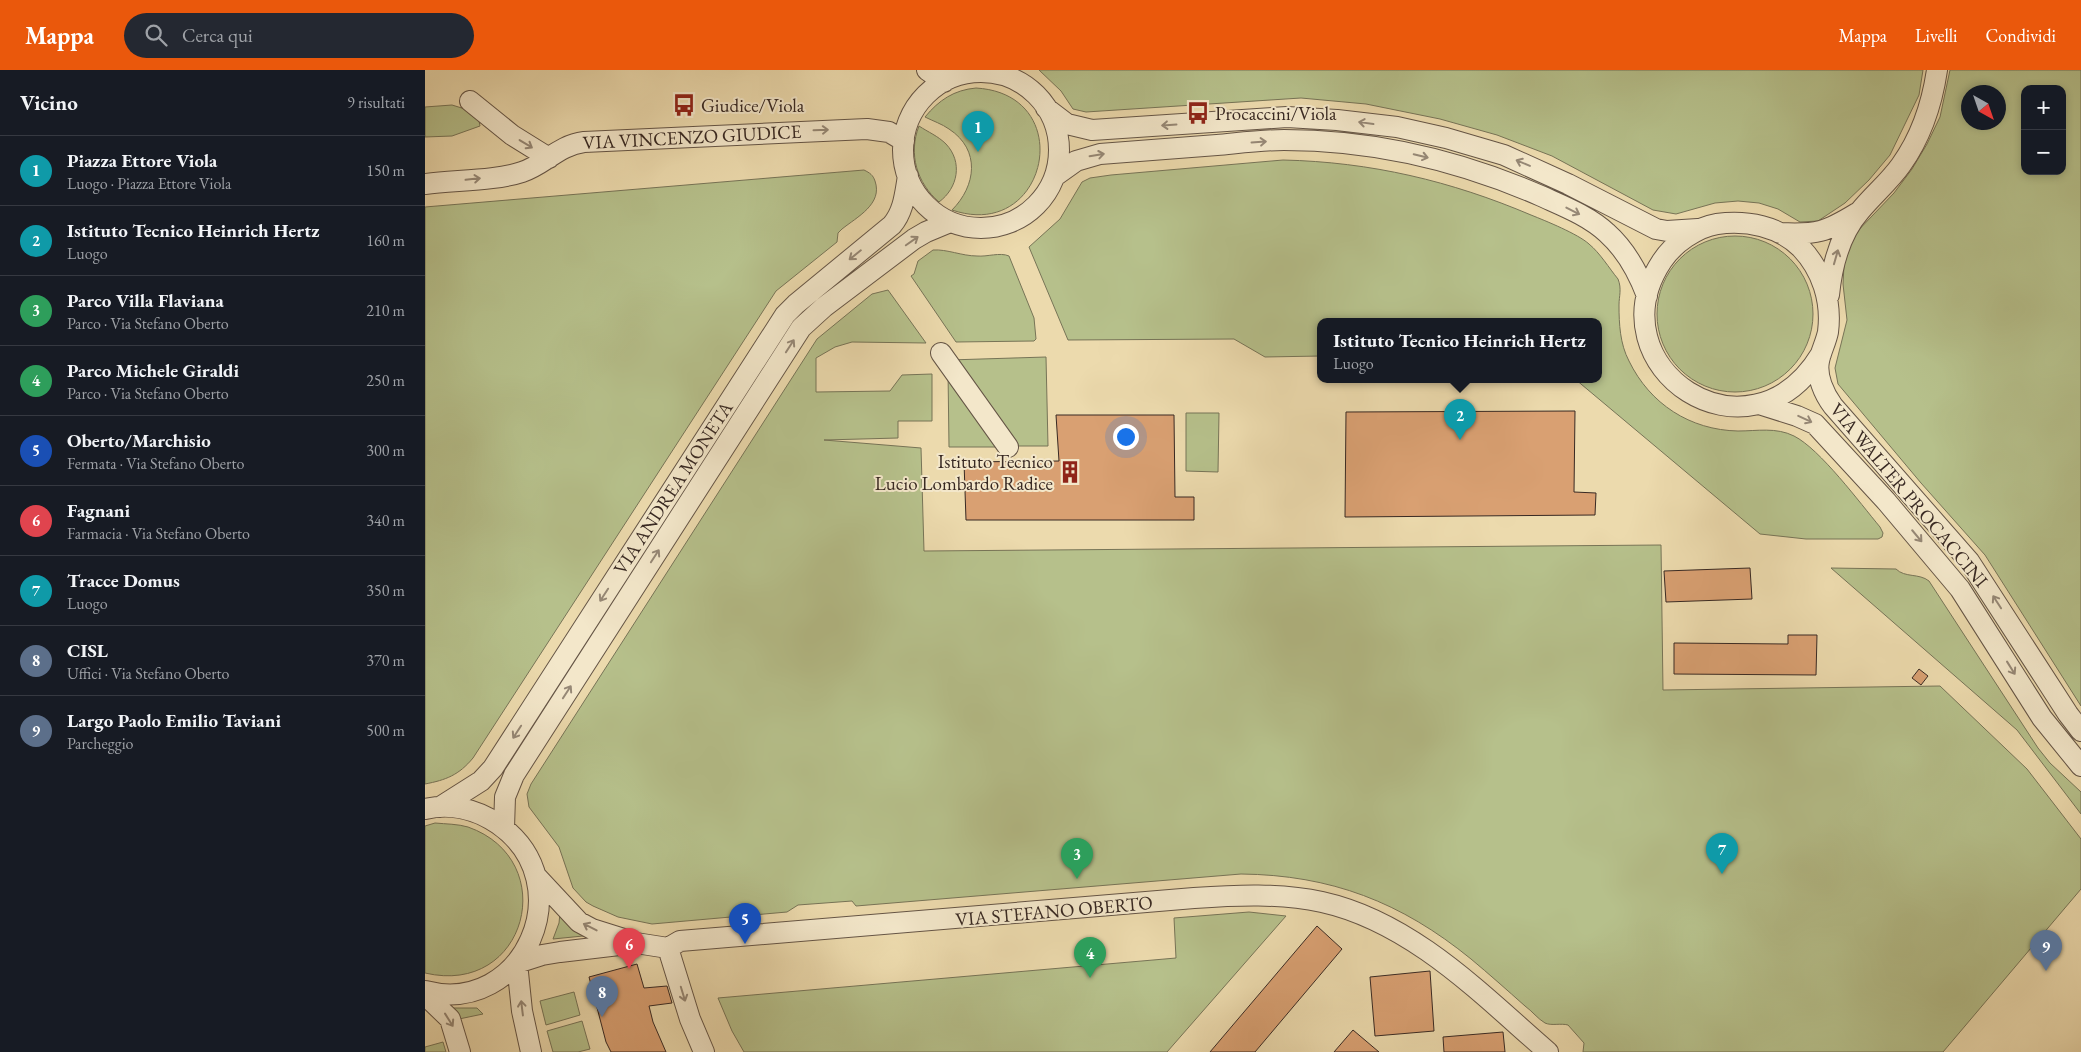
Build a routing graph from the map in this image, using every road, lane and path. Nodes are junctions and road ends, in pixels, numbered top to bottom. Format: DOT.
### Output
graph roads {
  1 [pos="927,70"];
  2 [pos="1937,70"];
  3 [pos="944,82"];
  4 [pos="470,101"];
  5 [pos="1046,108"];
  6 [pos="903,141"];
  7 [pos="549,158"];
  8 [pos="908,176"];
  9 [pos="1055,176"];
  10 [pos="425,184"];
  11 [pos="1859,212"];
  12 [pos="950,222"];
  13 [pos="1704,228"];
  14 [pos="1780,232"];
  15 [pos="1647,296"];
  16 [pos="1829,305"];
  17 [pos="941,353"];
  18 [pos="1821,354"];
  19 [pos="1759,404"];
  20 [pos="1008,446"];
  21 [pos="2081,731"];
  22 [pos="2081,766"];
  23 [pos="432,808"];
  24 [pos="504,828"];
  25 [pos="537,877"];
  26 [pos="636,943"];
  27 [pos="668,948"];
  28 [pos="517,963"];
  29 [pos="425,991"];
  30 [pos="425,995"];
  31 [pos="460,1052"];
  32 [pos="531,1052"];
  33 [pos="704,1052"];
  34 [pos="1548,1052"];
  1 -- 3 [label="street"];
  2 -- 11 [label="street"];
  3 -- 5 [label="street"];
  3 -- 6 [label="street"];
  4 -- 7 [label="street, one-way"];
  5 -- 9 [label="street"];
  13 -- 5 [label="street, VIA WALTER PROCACCINI, one-way"];
  7 -- 6 [label="street, VIA VINCENZO GIUDICE, one-way"];
  6 -- 8 [label="street"];
  10 -- 7 [label="street, VIA VINCENZO GIUDICE, one-way"];
  8 -- 12 [label="street"];
  8 -- 23 [label="street, VIA ANDREA MONETA, one-way"];
  9 -- 12 [label="street"];
  9 -- 15 [label="street, VIA WALTER PROCACCINI, one-way"];
  11 -- 14 [label="street"];
  16 -- 11 [label="street, one-way"];
  24 -- 12 [label="street, VIA ANDREA MONETA, one-way"];
  13 -- 14 [label="street, VIA WALTER PROCACCINI"];
  13 -- 15 [label="street, VIA WALTER PROCACCINI"];
  14 -- 16 [label="street, VIA WALTER PROCACCINI"];
  15 -- 19 [label="street, VIA WALTER PROCACCINI"];
  16 -- 18 [label="street, VIA WALTER PROCACCINI"];
  17 -- 20 [label="street"];
  18 -- 19 [label="street, VIA WALTER PROCACCINI"];
  21 -- 18 [label="street, VIA WALTER PROCACCINI, one-way"];
  19 -- 22 [label="street, VIA WALTER PROCACCINI, one-way"];
  23 -- 24 [label="street"];
  24 -- 25 [label="street"];
  26 -- 25 [label="street, one-way"];
  25 -- 28 [label="street"];
  26 -- 27 [label="street, VIA STEFANO OBERTO"];
  26 -- 28 [label="street, VIA STEFANO OBERTO"];
  27 -- 33 [label="street, one-way"];
  27 -- 34 [label="street, VIA STEFANO OBERTO"];
  28 -- 29 [label="street"];
  32 -- 28 [label="street, one-way"];
  30 -- 31 [label="street, one-way"];
}
